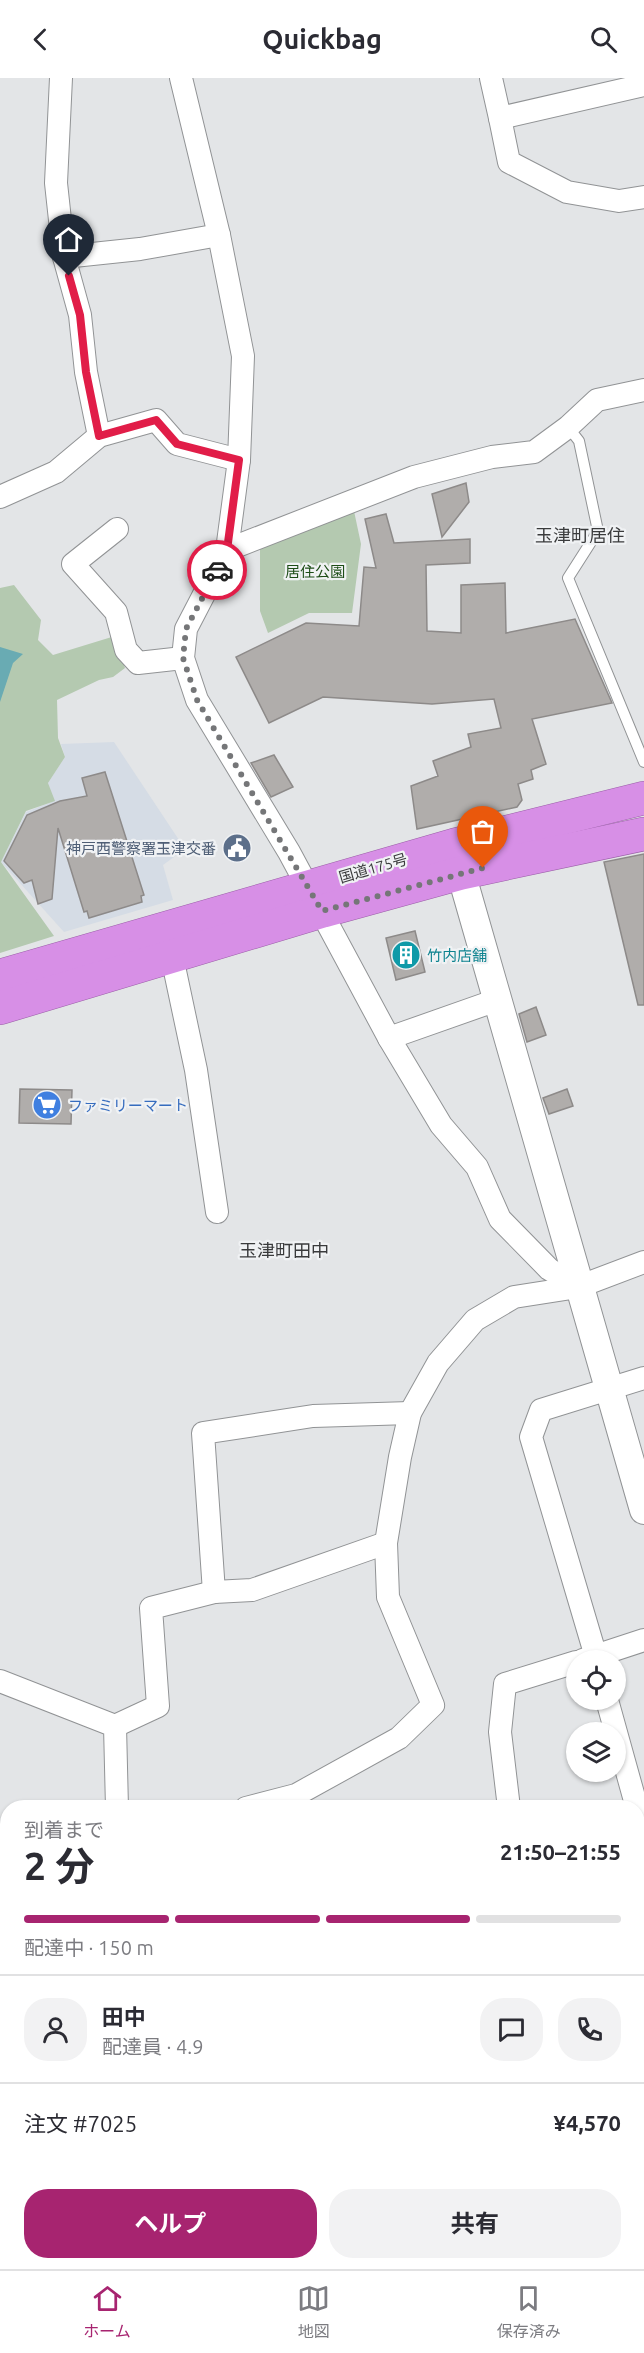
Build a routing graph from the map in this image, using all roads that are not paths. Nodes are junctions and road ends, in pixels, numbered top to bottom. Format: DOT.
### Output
graph roads {
  1 [pos="61,78"];
  2 [pos="181,78"];
  3 [pos="491,78"];
  4 [pos="644,85"];
  5 [pos="500,118"];
  6 [pos="644,197"];
  7 [pos="219,235"];
  8 [pos="64,257"];
  9 [pos="644,390"];
  10 [pos="568,427"];
  11 [pos="99,436"];
  12 [pos="239,460"];
  13 [pos="0,496"];
  14 [pos="117,529"];
  15 [pos="227,550"];
  16 [pos="183,658"];
  17 [pos="644,762"];
  18 [pos="644,798"];
  19 [pos="644,834"];
  20 [pos="457,859"];
  21 [pos="315,899"];
  22 [pos="172,957"];
  23 [pos="0,976"];
  24 [pos="497,1000"];
  25 [pos="0,1008"];
  26 [pos="389,1038"];
  27 [pos="217,1212"];
  28 [pos="644,1262"];
  29 [pos="578,1287"];
  30 [pos="644,1378"];
  31 [pos="608,1388"];
  32 [pos="410,1413"];
  33 [pos="644,1510"];
  34 [pos="386,1544"];
  35 [pos="213,1592"];
  36 [pos="644,1640"];
  37 [pos="585,1650"];
  38 [pos="616,1650"];
  39 [pos="566,1666"];
  40 [pos="0,1682"];
  41 [pos="610,1710"];
  42 [pos="115,1726"];
  43 [pos="117,1800"];
  44 [pos="277,1800"];
  45 [pos="508,1800"];
  46 [pos="635,1800"];
  1 -- 8 [label="street"];
  2 -- 7 [label="street"];
  3 -- 5 [label="street"];
  4 -- 5 [label="street"];
  5 -- 6 [label="street"];
  7 -- 8 [label="street"];
  7 -- 12 [label="street"];
  8 -- 11 [label="street"];
  9 -- 10 [label="street"];
  10 -- 15 [label="street"];
  10 -- 17 [label="lane"];
  11 -- 12 [label="street"];
  11 -- 13 [label="street"];
  12 -- 15 [label="street"];
  14 -- 16 [label="street"];
  15 -- 16 [label="street"];
  16 -- 21 [label="street"];
  18 -- 20 [label="highway, 国道175号"];
  19 -- 20 [label="highway, 国道175号"];
  20 -- 21 [label="highway, 国道175号"];
  20 -- 24 [label="street"];
  21 -- 22 [label="highway, 国道175号"];
  21 -- 23 [label="highway, 国道175号"];
  21 -- 26 [label="street"];
  22 -- 25 [label="highway, 国道175号"];
  22 -- 27 [label="street"];
  24 -- 26 [label="street"];
  24 -- 29 [label="street"];
  26 -- 29 [label="street"];
  28 -- 29 [label="street"];
  29 -- 31 [label="street"];
  29 -- 32 [label="street"];
  30 -- 31 [label="street"];
  31 -- 33 [label="street"];
  31 -- 37 [label="street"];
  32 -- 34 [label="street"];
  32 -- 35 [label="street"];
  34 -- 35 [label="street"];
  34 -- 44 [label="street"];
  35 -- 42 [label="street"];
  36 -- 38 [label="street"];
  39 -- 45 [label="street"];
  40 -- 42 [label="street"];
  41 -- 46 [label="street"];
  42 -- 43 [label="street"];
}
